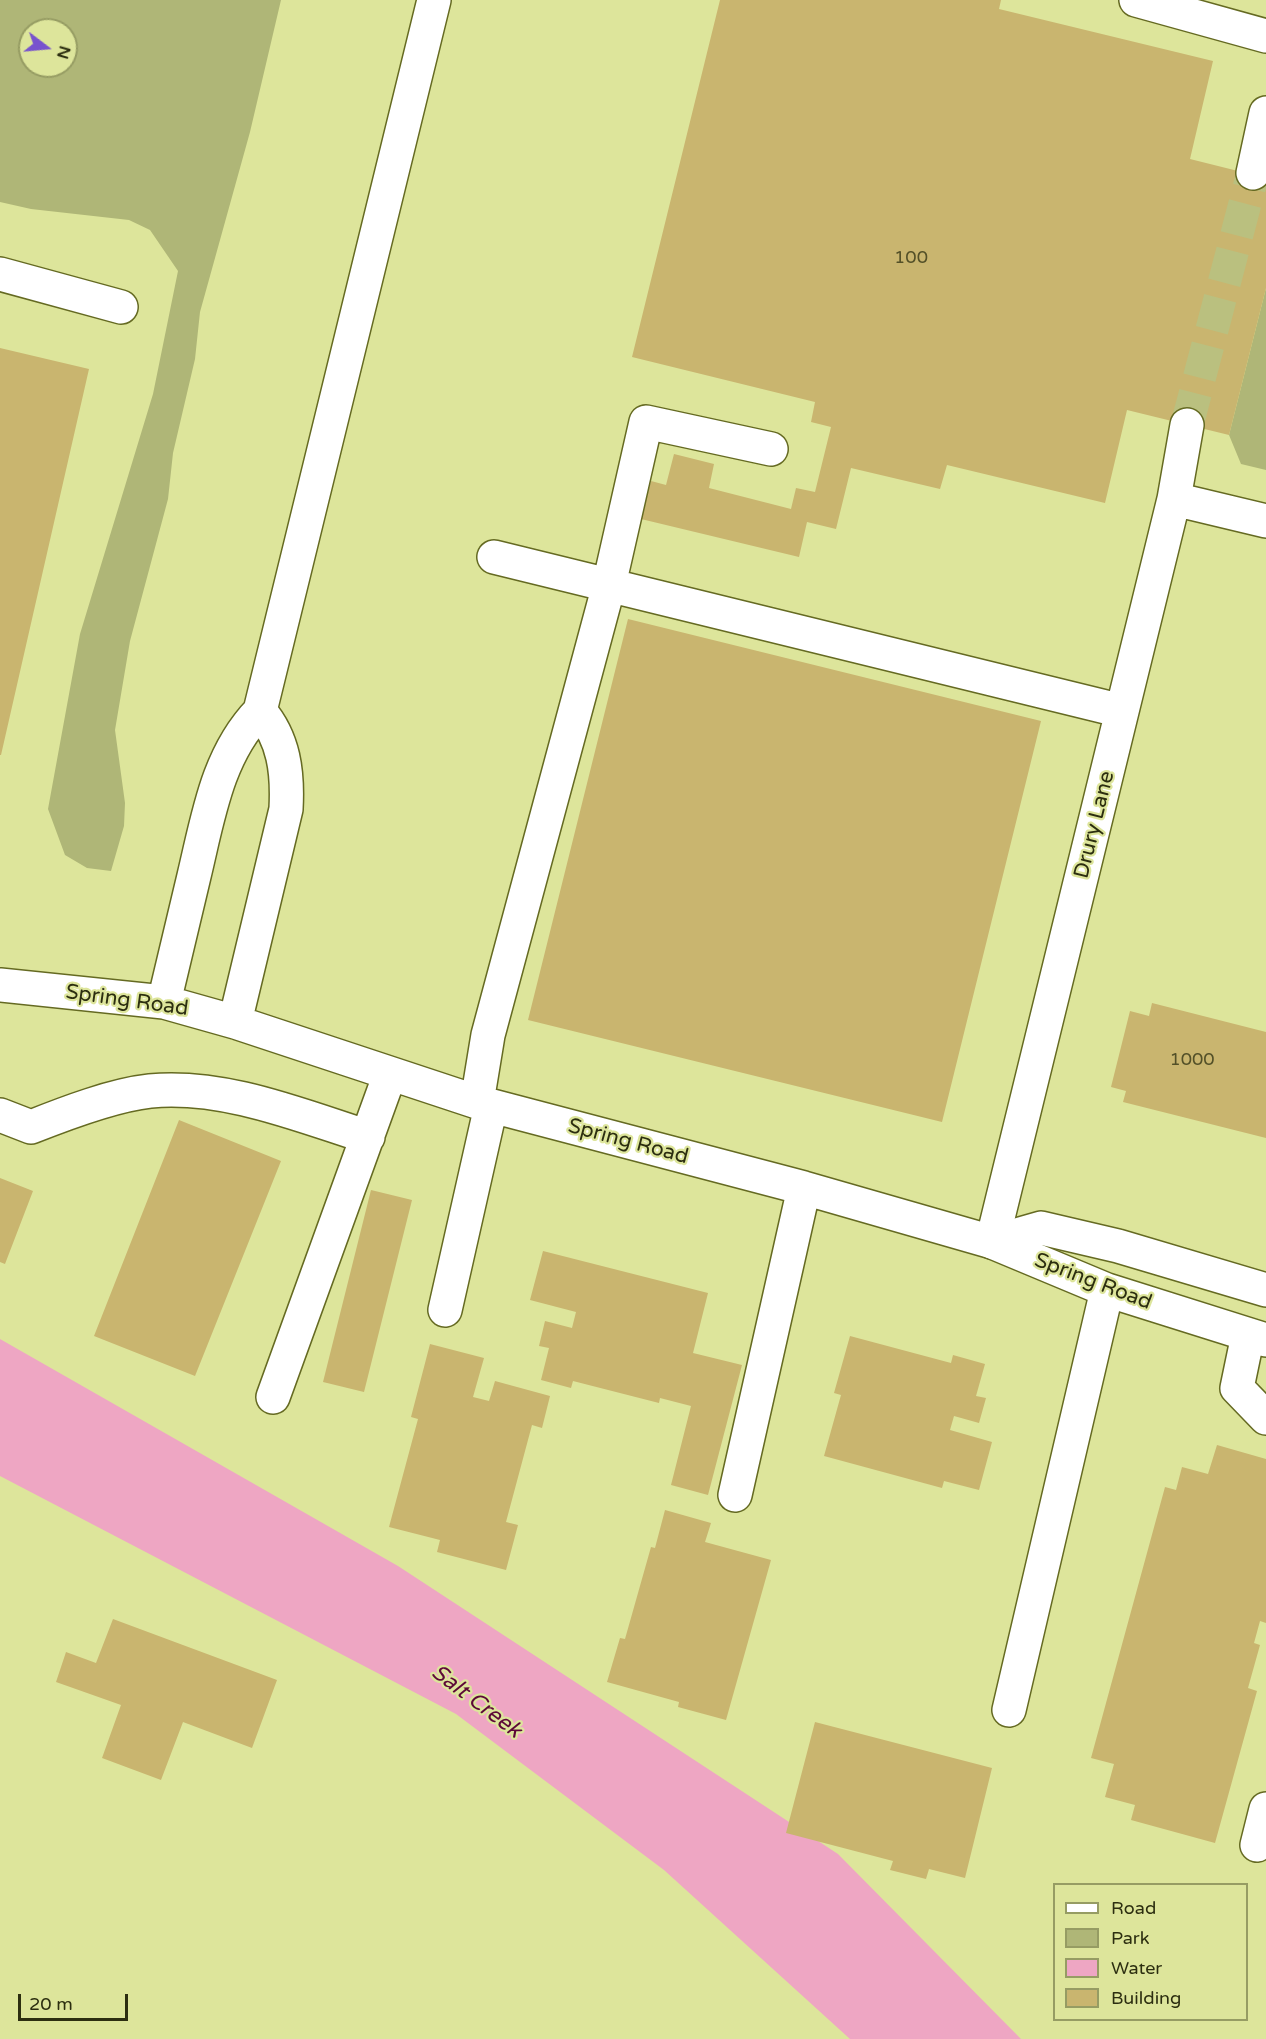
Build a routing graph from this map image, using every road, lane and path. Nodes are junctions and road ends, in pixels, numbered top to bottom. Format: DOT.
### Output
graph roads {
  1 [pos="434,0"];
  2 [pos="1136,0"];
  3 [pos="1266,36"];
  4 [pos="1266,113"];
  5 [pos="1253,173"];
  6 [pos="0,274"];
  7 [pos="121,307"];
  8 [pos="1187,425"];
  9 [pos="771,449"];
  10 [pos="1174,499"];
  11 [pos="1266,521"];
  12 [pos="494,557"];
  13 [pos="609,585"];
  14 [pos="260,711"];
  15 [pos="1122,711"];
  16 [pos="0,985"];
  17 [pos="164,1002"];
  18 [pos="235,1022"];
  19 [pos="390,1074"];
  20 [pos="484,1104"];
  21 [pos="0,1115"];
  22 [pos="368,1137"];
  23 [pos="804,1188"];
  24 [pos="992,1242"];
  25 [pos="1107,1290"];
  26 [pos="1266,1290"];
  27 [pos="445,1310"];
  28 [pos="1257,1337"];
  29 [pos="273,1397"];
  30 [pos="1266,1418"];
  31 [pos="735,1495"];
  32 [pos="1009,1710"];
  33 [pos="1266,1809"];
  34 [pos="1257,1845"];
  1 -- 14 [label="main road"];
  2 -- 3 [label="main road"];
  4 -- 5 [label="main road"];
  6 -- 7 [label="main road"];
  8 -- 10 [label="main road, Drury Lane"];
  9 -- 13 [label="main road"];
  10 -- 11 [label="main road"];
  10 -- 15 [label="main road, Drury Lane"];
  12 -- 13 [label="main road"];
  13 -- 15 [label="main road"];
  13 -- 20 [label="main road"];
  14 -- 17 [label="main road"];
  14 -- 18 [label="main road"];
  15 -- 24 [label="main road, Drury Lane"];
  16 -- 17 [label="main road, Spring Road"];
  17 -- 18 [label="main road, Spring Road"];
  18 -- 19 [label="main road, Spring Road"];
  19 -- 20 [label="main road, Spring Road"];
  19 -- 22 [label="main road"];
  20 -- 23 [label="main road, Spring Road"];
  20 -- 27 [label="main road"];
  21 -- 22 [label="main road"];
  22 -- 29 [label="main road"];
  23 -- 24 [label="main road, Spring Road"];
  23 -- 31 [label="main road"];
  24 -- 25 [label="main road, Spring Road"];
  24 -- 26 [label="main road"];
  25 -- 28 [label="main road, Spring Road"];
  25 -- 32 [label="main road"];
  28 -- 30 [label="main road"];
  33 -- 34 [label="main road"];
}
